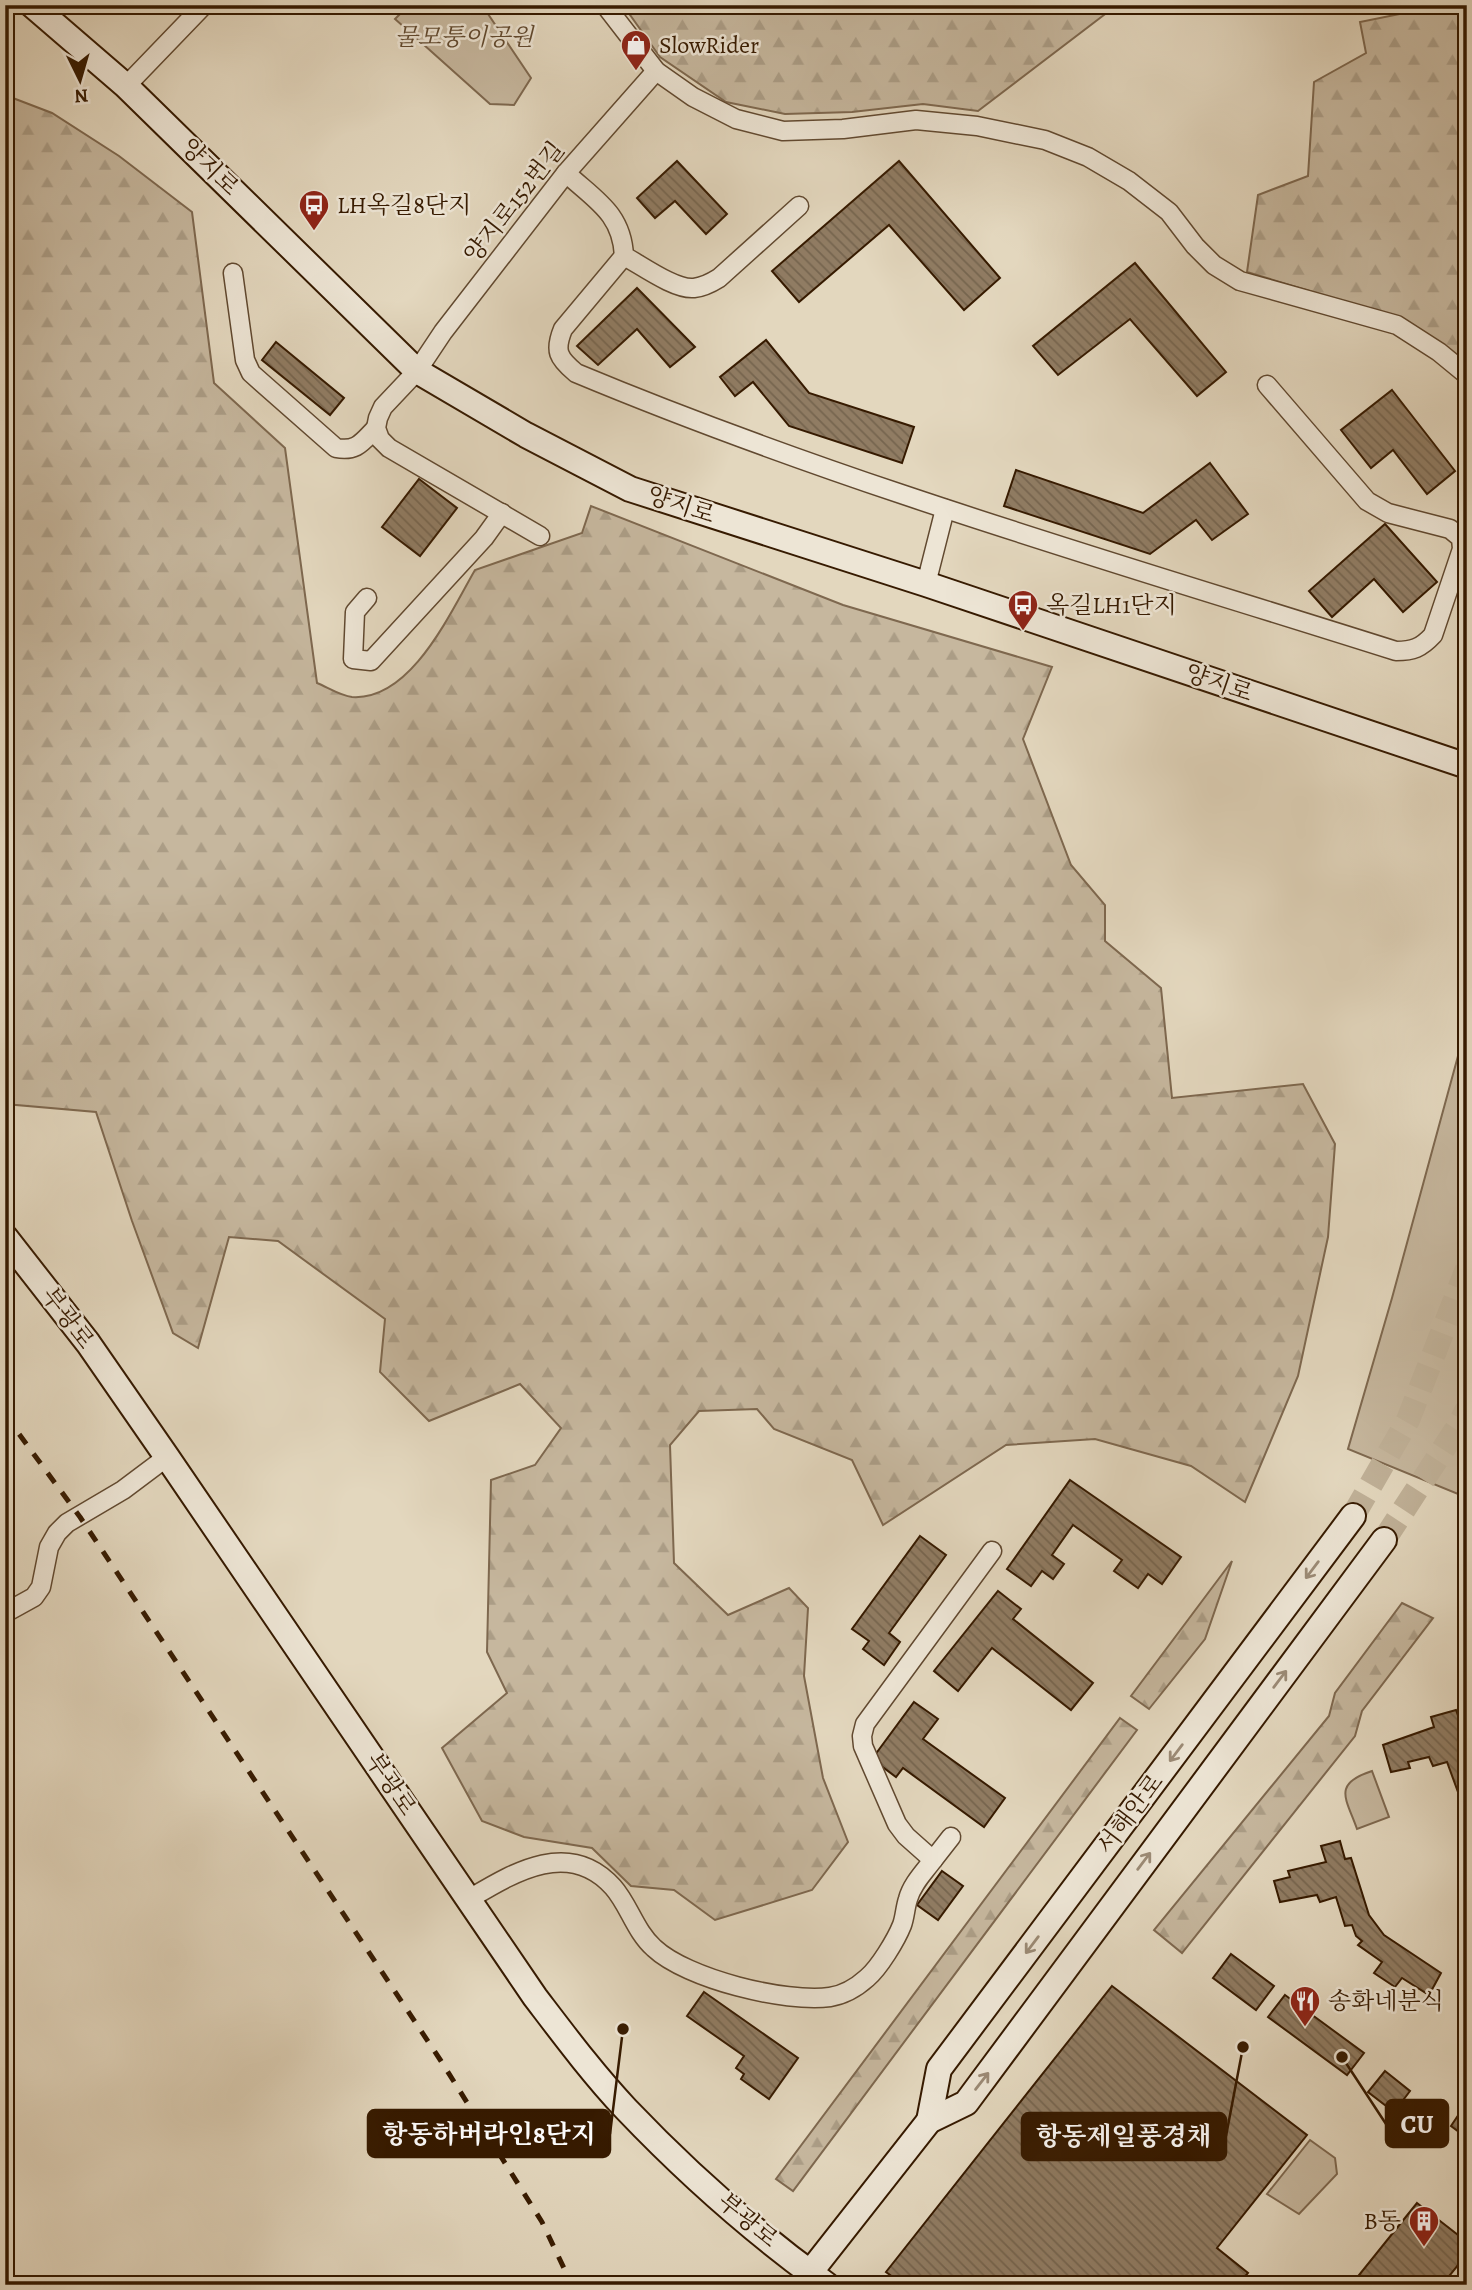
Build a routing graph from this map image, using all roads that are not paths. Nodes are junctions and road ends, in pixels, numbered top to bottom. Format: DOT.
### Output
graph roads {
  1 [pos="32,5"];
  2 [pos="204,5"];
  3 [pos="605,5"];
  4 [pos="656,71"];
  5 [pos="126,86"];
  6 [pos="566,173"];
  7 [pos="799,206"];
  8 [pos="624,256"];
  9 [pos="233,273"];
  10 [pos="417,371"];
  11 [pos="1467,375"];
  12 [pos="1267,385"];
  13 [pos="376,428"];
  14 [pos="945,509"];
  15 [pos="502,513"];
  16 [pos="540,536"];
  17 [pos="926,584"];
  18 [pos="367,598"];
  19 [pos="1467,766"];
  20 [pos="5,1237"];
  21 [pos="167,1457"];
  22 [pos="1353,1516"];
  23 [pos="1384,1540"];
  24 [pos="992,1551"];
  25 [pos="5,1614"];
  26 [pos="951,1838"];
  27 [pos="933,1860"];
  28 [pos="469,1899"];
  29 [pos="929,2121"];
  30 [pos="813,2281"];
  1 -- 5 [label="main road, 양지로"];
  2 -- 5 [label="street"];
  3 -- 4 [label="street"];
  4 -- 6 [label="street, 양지로152번길"];
  4 -- 11 [label="street"];
  5 -- 10 [label="main road, 양지로"];
  6 -- 8 [label="street"];
  6 -- 10 [label="street, 양지로152번길"];
  7 -- 8 [label="street"];
  8 -- 14 [label="street"];
  9 -- 13 [label="street"];
  10 -- 13 [label="street, 양지로152번길"];
  10 -- 17 [label="main road, 양지로"];
  12 -- 14 [label="street"];
  13 -- 15 [label="street"];
  14 -- 17 [label="street"];
  15 -- 16 [label="street"];
  15 -- 18 [label="street"];
  17 -- 19 [label="main road, 양지로"];
  20 -- 21 [label="main road, 부광로"];
  21 -- 25 [label="street"];
  21 -- 28 [label="main road, 부광로"];
  22 -- 29 [label="main road, 서해안로, one-way"];
  29 -- 23 [label="main road, 서해안로, one-way"];
  24 -- 27 [label="street"];
  26 -- 27 [label="street"];
  27 -- 28 [label="street"];
  28 -- 30 [label="main road, 부광로"];
  29 -- 30 [label="main road, 서해안로"];
}
